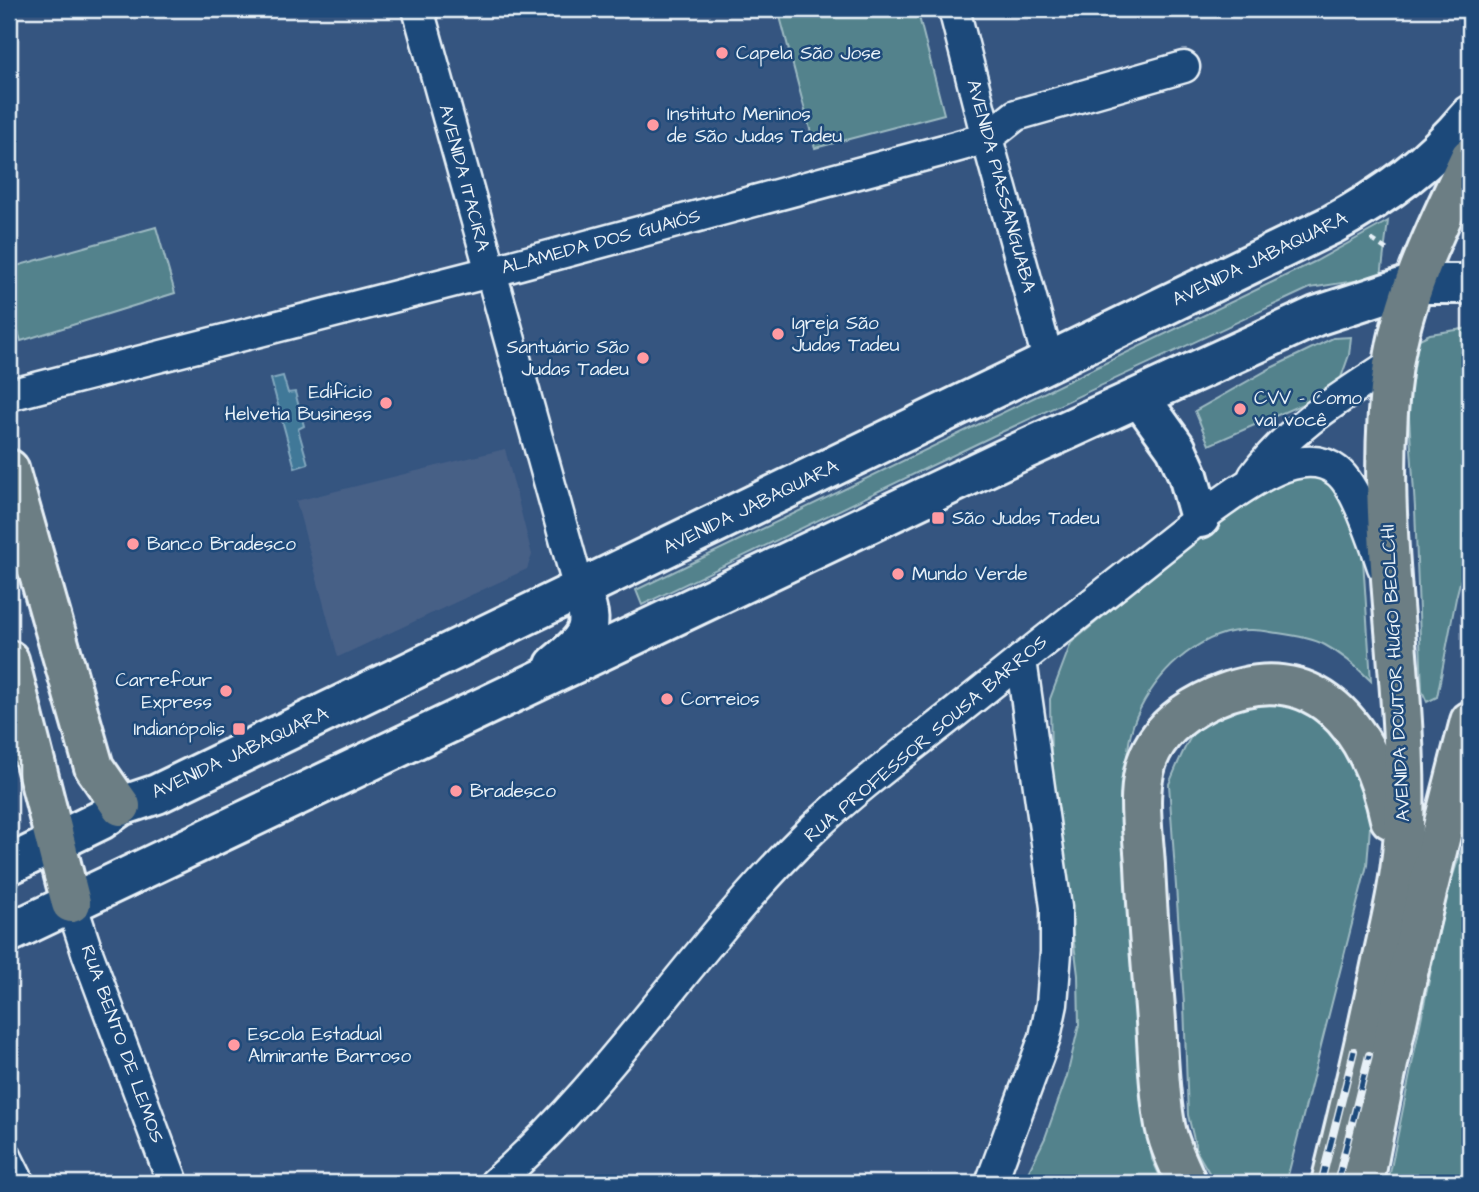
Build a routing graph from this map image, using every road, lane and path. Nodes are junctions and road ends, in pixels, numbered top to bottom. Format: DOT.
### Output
graph roads {
  1 [pos="418,9"];
  2 [pos="954,9"];
  3 [pos="1184,67"];
  4 [pos="1470,115"];
  5 [pos="987,138"];
  6 [pos="1470,157"];
  7 [pos="1331,225"];
  8 [pos="490,272"];
  9 [pos="1414,284"];
  10 [pos="1470,284"];
  11 [pos="1049,363"];
  12 [pos="1393,363"];
  13 [pos="9,396"];
  14 [pos="1140,398"];
  15 [pos="9,469"];
  16 [pos="1247,485"];
  17 [pos="1200,518"];
  18 [pos="579,589"];
  19 [pos="1394,600"];
  20 [pos="9,660"];
  21 [pos="1021,660"];
  22 [pos="538,680"];
  23 [pos="1470,721"];
  24 [pos="1470,805"];
  25 [pos="121,806"];
  26 [pos="56,842"];
  27 [pos="1437,848"];
  28 [pos="9,865"];
  29 [pos="1400,879"];
  30 [pos="71,904"];
  31 [pos="9,933"];
  32 [pos="1375,1056"];
  33 [pos="9,1147"];
  34 [pos="27,1183"];
  35 [pos="173,1183"];
  36 [pos="495,1183"];
  37 [pos="991,1183"];
  38 [pos="1187,1183"];
  39 [pos="1331,1183"];
  40 [pos="1364,1183"];
  1 -- 8 [label="street, AVENIDA ITACIRA"];
  2 -- 5 [label="street, AVENIDA PIASSANGUABA"];
  3 -- 5 [label="street, ALAMEDA DOS GUAIÓS"];
  4 -- 7 [label="main road, AVENIDA JABAQUARA"];
  5 -- 8 [label="street, ALAMEDA DOS GUAIÓS"];
  5 -- 11 [label="street, AVENIDA PIASSANGUABA"];
  6 -- 9 [label="main road"];
  7 -- 9 [label="path"];
  7 -- 11 [label="main road, AVENIDA JABAQUARA"];
  8 -- 13 [label="street, ALAMEDA DOS GUAIÓS"];
  8 -- 18 [label="street, AVENIDA ITACIRA"];
  9 -- 10 [label="main road"];
  9 -- 12 [label="main road, AVENIDA DOUTOR HUGO BEOLCHI"];
  9 -- 14 [label="main road"];
  11 -- 18 [label="main road, AVENIDA JABAQUARA"];
  12 -- 16 [label="street, RUA PROFESSOR SOUSA BARROS"];
  12 -- 19 [label="main road, AVENIDA DOUTOR HUGO BEOLCHI"];
  14 -- 17 [label="main road"];
  14 -- 22 [label="main road"];
  15 -- 25 [label="main road"];
  16 -- 17 [label="street, RUA PROFESSOR SOUSA BARROS"];
  16 -- 19 [label="street, RUA PROFESSOR SOUSA BARROS"];
  17 -- 21 [label="street, RUA PROFESSOR SOUSA BARROS"];
  18 -- 22 [label="main road"];
  18 -- 25 [label="main road, AVENIDA JABAQUARA"];
  19 -- 29 [label="main road, AVENIDA DOUTOR HUGO BEOLCHI"];
  20 -- 26 [label="main road"];
  21 -- 36 [label="street, RUA PROFESSOR SOUSA BARROS"];
  21 -- 37 [label="street"];
  22 -- 30 [label="main road"];
  23 -- 27 [label="main road, AVENIDA DOUTOR HUGO BEOLCHI"];
  24 -- 27 [label="main road"];
  25 -- 26 [label="main road, AVENIDA JABAQUARA"];
  26 -- 28 [label="main road, AVENIDA JABAQUARA"];
  26 -- 30 [label="main road"];
  27 -- 32 [label="main road, AVENIDA DOUTOR HUGO BEOLCHI"];
  29 -- 32 [label="main road, AVENIDA DOUTOR HUGO BEOLCHI"];
  29 -- 38 [label="main road"];
  30 -- 31 [label="main road"];
  30 -- 35 [label="street, RUA BENTO DE LEMOS"];
  32 -- 39 [label="main road, AVENIDA DOUTOR HUGO BEOLCHI"];
  32 -- 40 [label="main road, AVENIDA DOUTOR HUGO BEOLCHI"];
  33 -- 34 [label="lane"];
}
